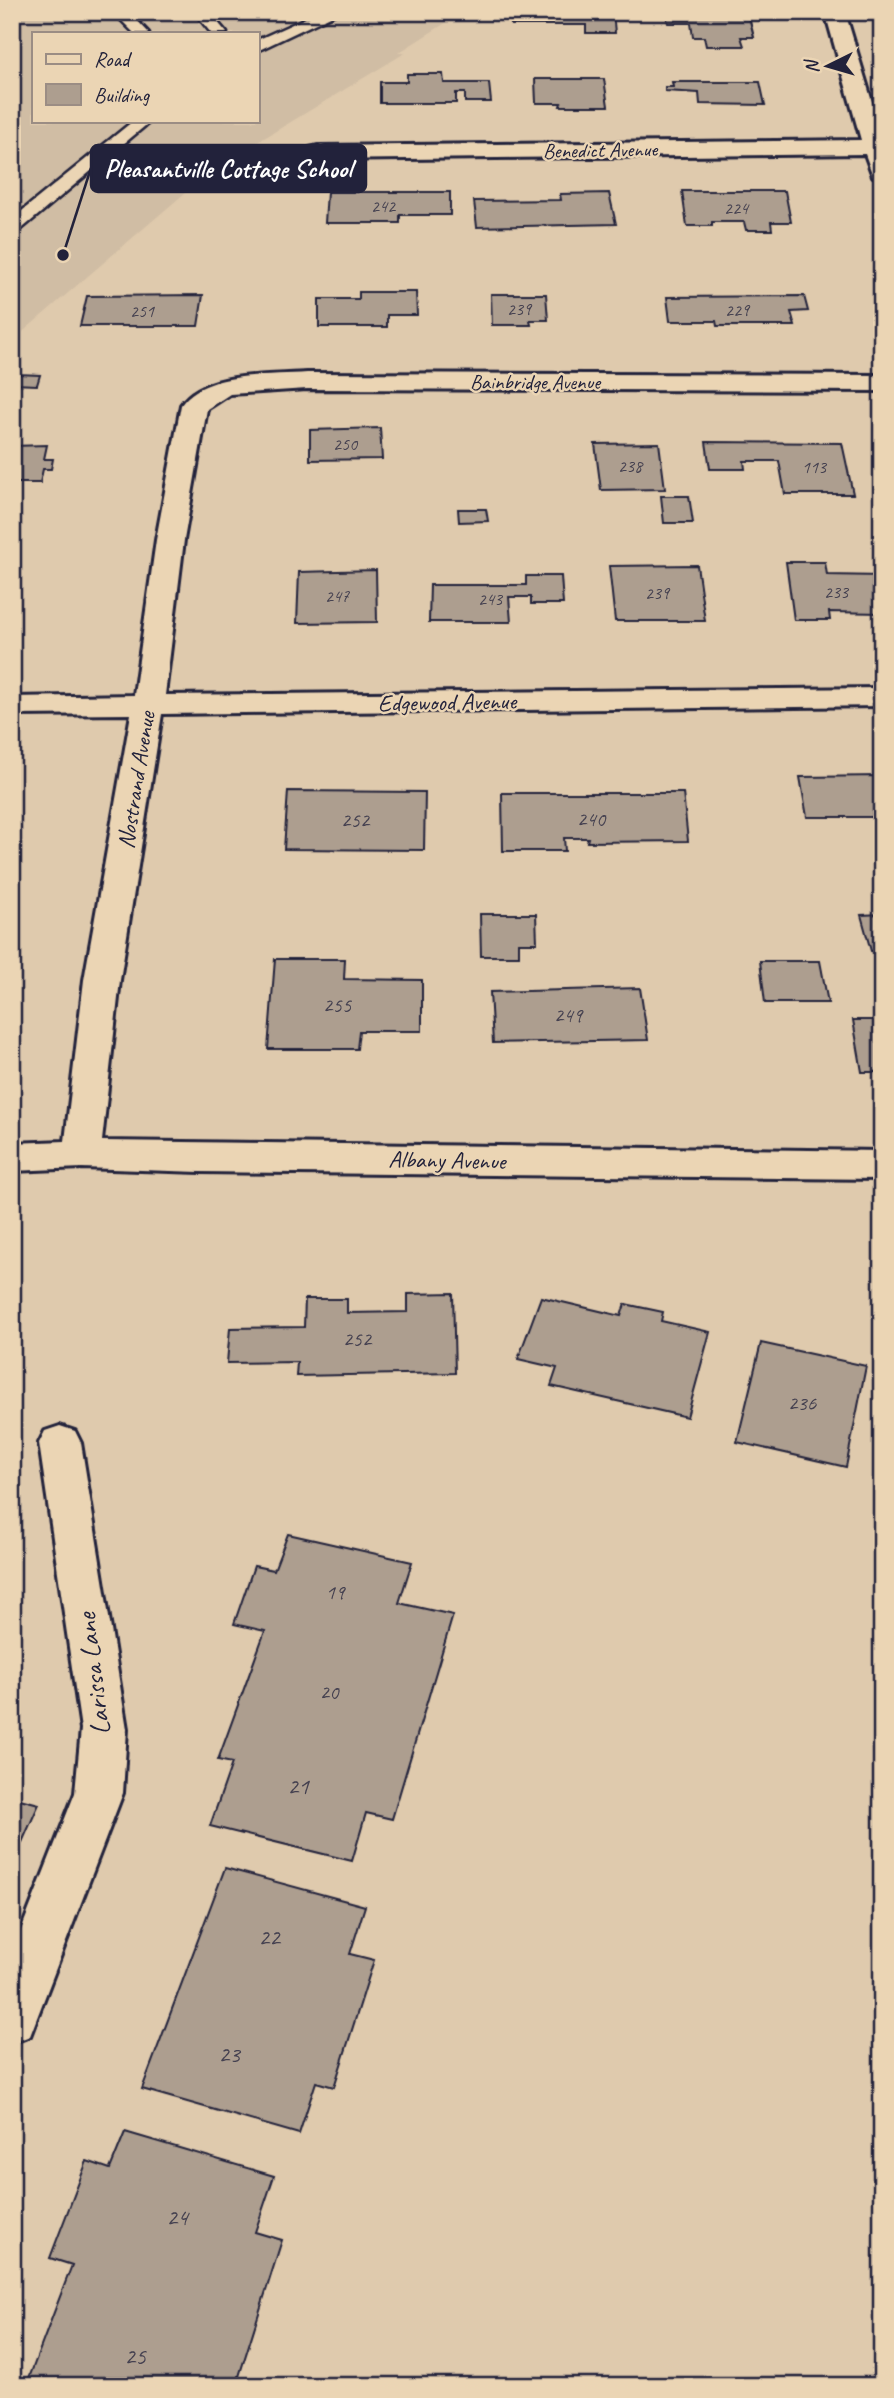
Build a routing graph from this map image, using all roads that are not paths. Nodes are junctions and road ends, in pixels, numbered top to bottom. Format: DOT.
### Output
graph roads {
  1 [pos="201,12"];
  2 [pos="332,12"];
  3 [pos="835,12"];
  4 [pos="127,18"];
  5 [pos="141,32"];
  6 [pos="218,32"];
  7 [pos="259,45"];
  8 [pos="142,122"];
  9 [pos="878,147"];
  10 [pos="318,153"];
  11 [pos="882,173"];
  12 [pos="12,228"];
  13 [pos="882,383"];
  14 [pos="194,405"];
  15 [pos="882,697"];
  16 [pos="12,706"];
  17 [pos="148,706"];
  18 [pos="82,1154"];
  19 [pos="12,1157"];
  20 [pos="882,1165"];
  21 [pos="60,1443"];
  22 [pos="12,2018"];
  1 -- 6 [label="lane"];
  2 -- 7 [label="lane"];
  3 -- 9 [label="street"];
  4 -- 5 [label="lane"];
  8 -- 12 [label="lane"];
  9 -- 10 [label="street, Benedict Avenue"];
  9 -- 11 [label="street"];
  13 -- 14 [label="street, Bainbridge Avenue"];
  14 -- 17 [label="street, Nostrand Avenue"];
  15 -- 17 [label="street, Edgewood Avenue"];
  16 -- 17 [label="street, Edgewood Avenue"];
  17 -- 18 [label="street, Nostrand Avenue"];
  18 -- 19 [label="street, Albany Avenue"];
  18 -- 20 [label="street, Albany Avenue"];
  21 -- 22 [label="street, Larissa Lane"];
}
